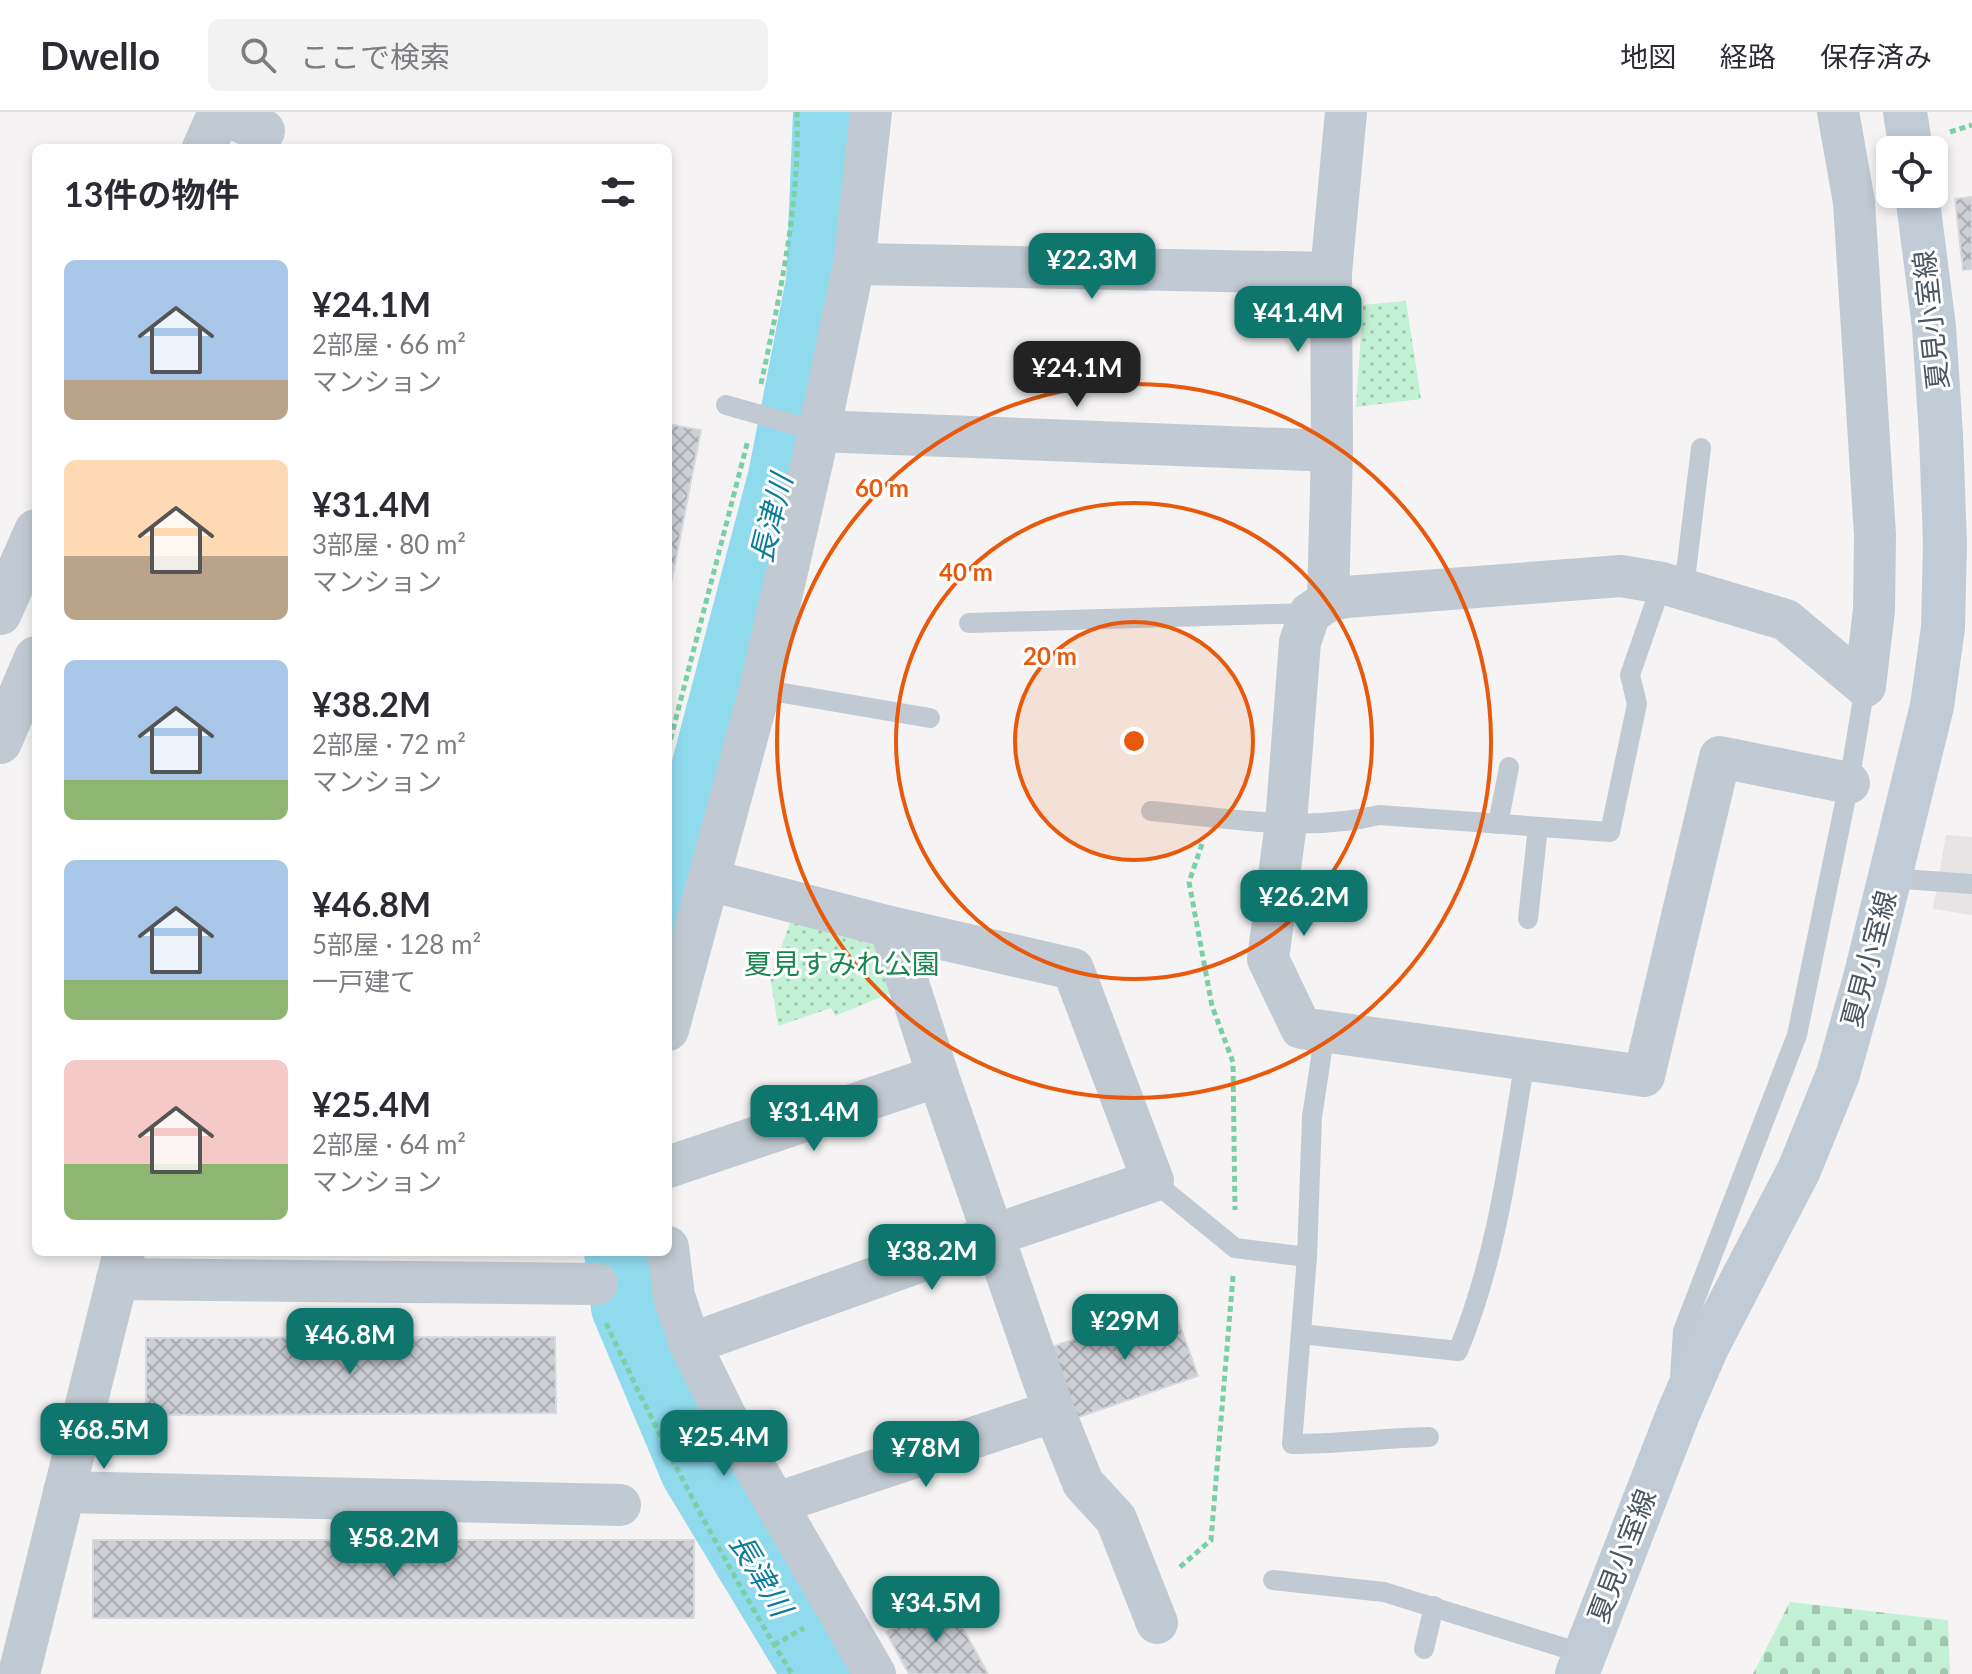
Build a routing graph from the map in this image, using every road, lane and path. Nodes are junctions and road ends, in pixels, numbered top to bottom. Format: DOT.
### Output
graph roads {
  1 [pos="220,112"];
  2 [pos="797,112"];
  3 [pos="871,112"];
  4 [pos="1346,112"];
  5 [pos="1838,112"];
  6 [pos="1905,112"];
  7 [pos="263,130"];
  8 [pos="1909,136"];
  9 [pos="206,144"];
  10 [pos="1919,208"];
  11 [pos="854,264"];
  12 [pos="1331,273"];
  13 [pos="726,405"];
  14 [pos="762,415"];
  15 [pos="818,431"];
  16 [pos="1701,448"];
  17 [pos="1332,451"];
  18 [pos="32,540"];
  19 [pos="1673,586"];
  20 [pos="1319,607"];
  21 [pos="0,613"];
  22 [pos="969,623"];
  23 [pos="32,667"];
  24 [pos="1865,686"];
  25 [pos="760,689"];
  26 [pos="930,718"];
  27 [pos="672,735"];
  28 [pos="0,742"];
  29 [pos="1509,767"];
  30 [pos="1849,783"];
  31 [pos="1151,811"];
  32 [pos="1286,823"];
  33 [pos="1498,824"];
  34 [pos="1538,827"];
  35 [pos="1890,878"];
  36 [pos="709,880"];
  37 [pos="1972,884"];
  38 [pos="1528,919"];
  39 [pos="890,927"];
  40 [pos="672,1015"];
  41 [pos="1325,1031"];
  42 [pos="1525,1059"];
  43 [pos="938,1076"];
  44 [pos="672,1166"];
  45 [pos="1153,1181"];
  46 [pos="994,1235"];
  47 [pos="669,1256"];
  48 [pos="1307,1257"];
  49 [pos="121,1266"];
  50 [pos="597,1284"];
  51 [pos="1301,1334"];
  52 [pos="690,1344"];
  53 [pos="1054,1411"];
  54 [pos="1678,1414"];
  55 [pos="1429,1437"];
  56 [pos="64,1492"];
  57 [pos="777,1503"];
  58 [pos="620,1505"];
  59 [pos="1273,1580"];
  60 [pos="1434,1606"];
  61 [pos="1157,1623"];
  62 [pos="805,1628"];
  63 [pos="775,1644"];
  64 [pos="1424,1649"];
  65 [pos="1580,1664"];
  66 [pos="19,1674"];
  67 [pos="792,1674"];
  68 [pos="875,1674"];
  1 -- 7 [label="street"];
  1 -- 9 [label="street"];
  2 -- 14 [label="path"];
  3 -- 11 [label="street"];
  4 -- 12 [label="street"];
  5 -- 24 [label="street"];
  6 -- 8 [label="main road"];
  10 -- 35 [label="main road, 夏見小室線"];
  11 -- 12 [label="street"];
  11 -- 15 [label="street"];
  12 -- 17 [label="street"];
  13 -- 14 [label="lane"];
  14 -- 15 [label="lane"];
  14 -- 27 [label="path"];
  15 -- 17 [label="street"];
  15 -- 25 [label="street"];
  16 -- 19 [label="lane"];
  17 -- 20 [label="street"];
  18 -- 21 [label="street"];
  19 -- 20 [label="street"];
  19 -- 24 [label="street"];
  19 -- 34 [label="lane"];
  20 -- 22 [label="lane"];
  20 -- 32 [label="street"];
  23 -- 28 [label="street"];
  24 -- 30 [label="lane"];
  25 -- 26 [label="lane"];
  25 -- 36 [label="street"];
  29 -- 33 [label="lane"];
  30 -- 42 [label="street"];
  30 -- 54 [label="lane"];
  31 -- 32 [label="lane"];
  32 -- 33 [label="lane"];
  32 -- 41 [label="street"];
  33 -- 34 [label="lane"];
  34 -- 38 [label="lane"];
  35 -- 37 [label="lane"];
  35 -- 54 [label="main road, 夏見小室線"];
  36 -- 39 [label="street"];
  36 -- 40 [label="street"];
  39 -- 43 [label="street"];
  39 -- 45 [label="street"];
  41 -- 42 [label="street"];
  41 -- 48 [label="lane"];
  42 -- 51 [label="lane"];
  43 -- 44 [label="street"];
  43 -- 46 [label="street"];
  45 -- 46 [label="street"];
  45 -- 48 [label="lane"];
  46 -- 52 [label="street"];
  46 -- 53 [label="street"];
  47 -- 52 [label="street"];
  48 -- 51 [label="lane"];
  49 -- 50 [label="street"];
  49 -- 56 [label="street"];
  50 -- 63 [label="path"];
  51 -- 55 [label="lane"];
  52 -- 57 [label="street"];
  53 -- 57 [label="street"];
  53 -- 61 [label="street"];
  54 -- 65 [label="main road, 夏見小室線"];
  56 -- 58 [label="street"];
  56 -- 66 [label="street"];
  57 -- 68 [label="street"];
  59 -- 60 [label="lane"];
  60 -- 64 [label="lane"];
  60 -- 65 [label="lane"];
  62 -- 63 [label="path"];
  63 -- 67 [label="path"];
}
